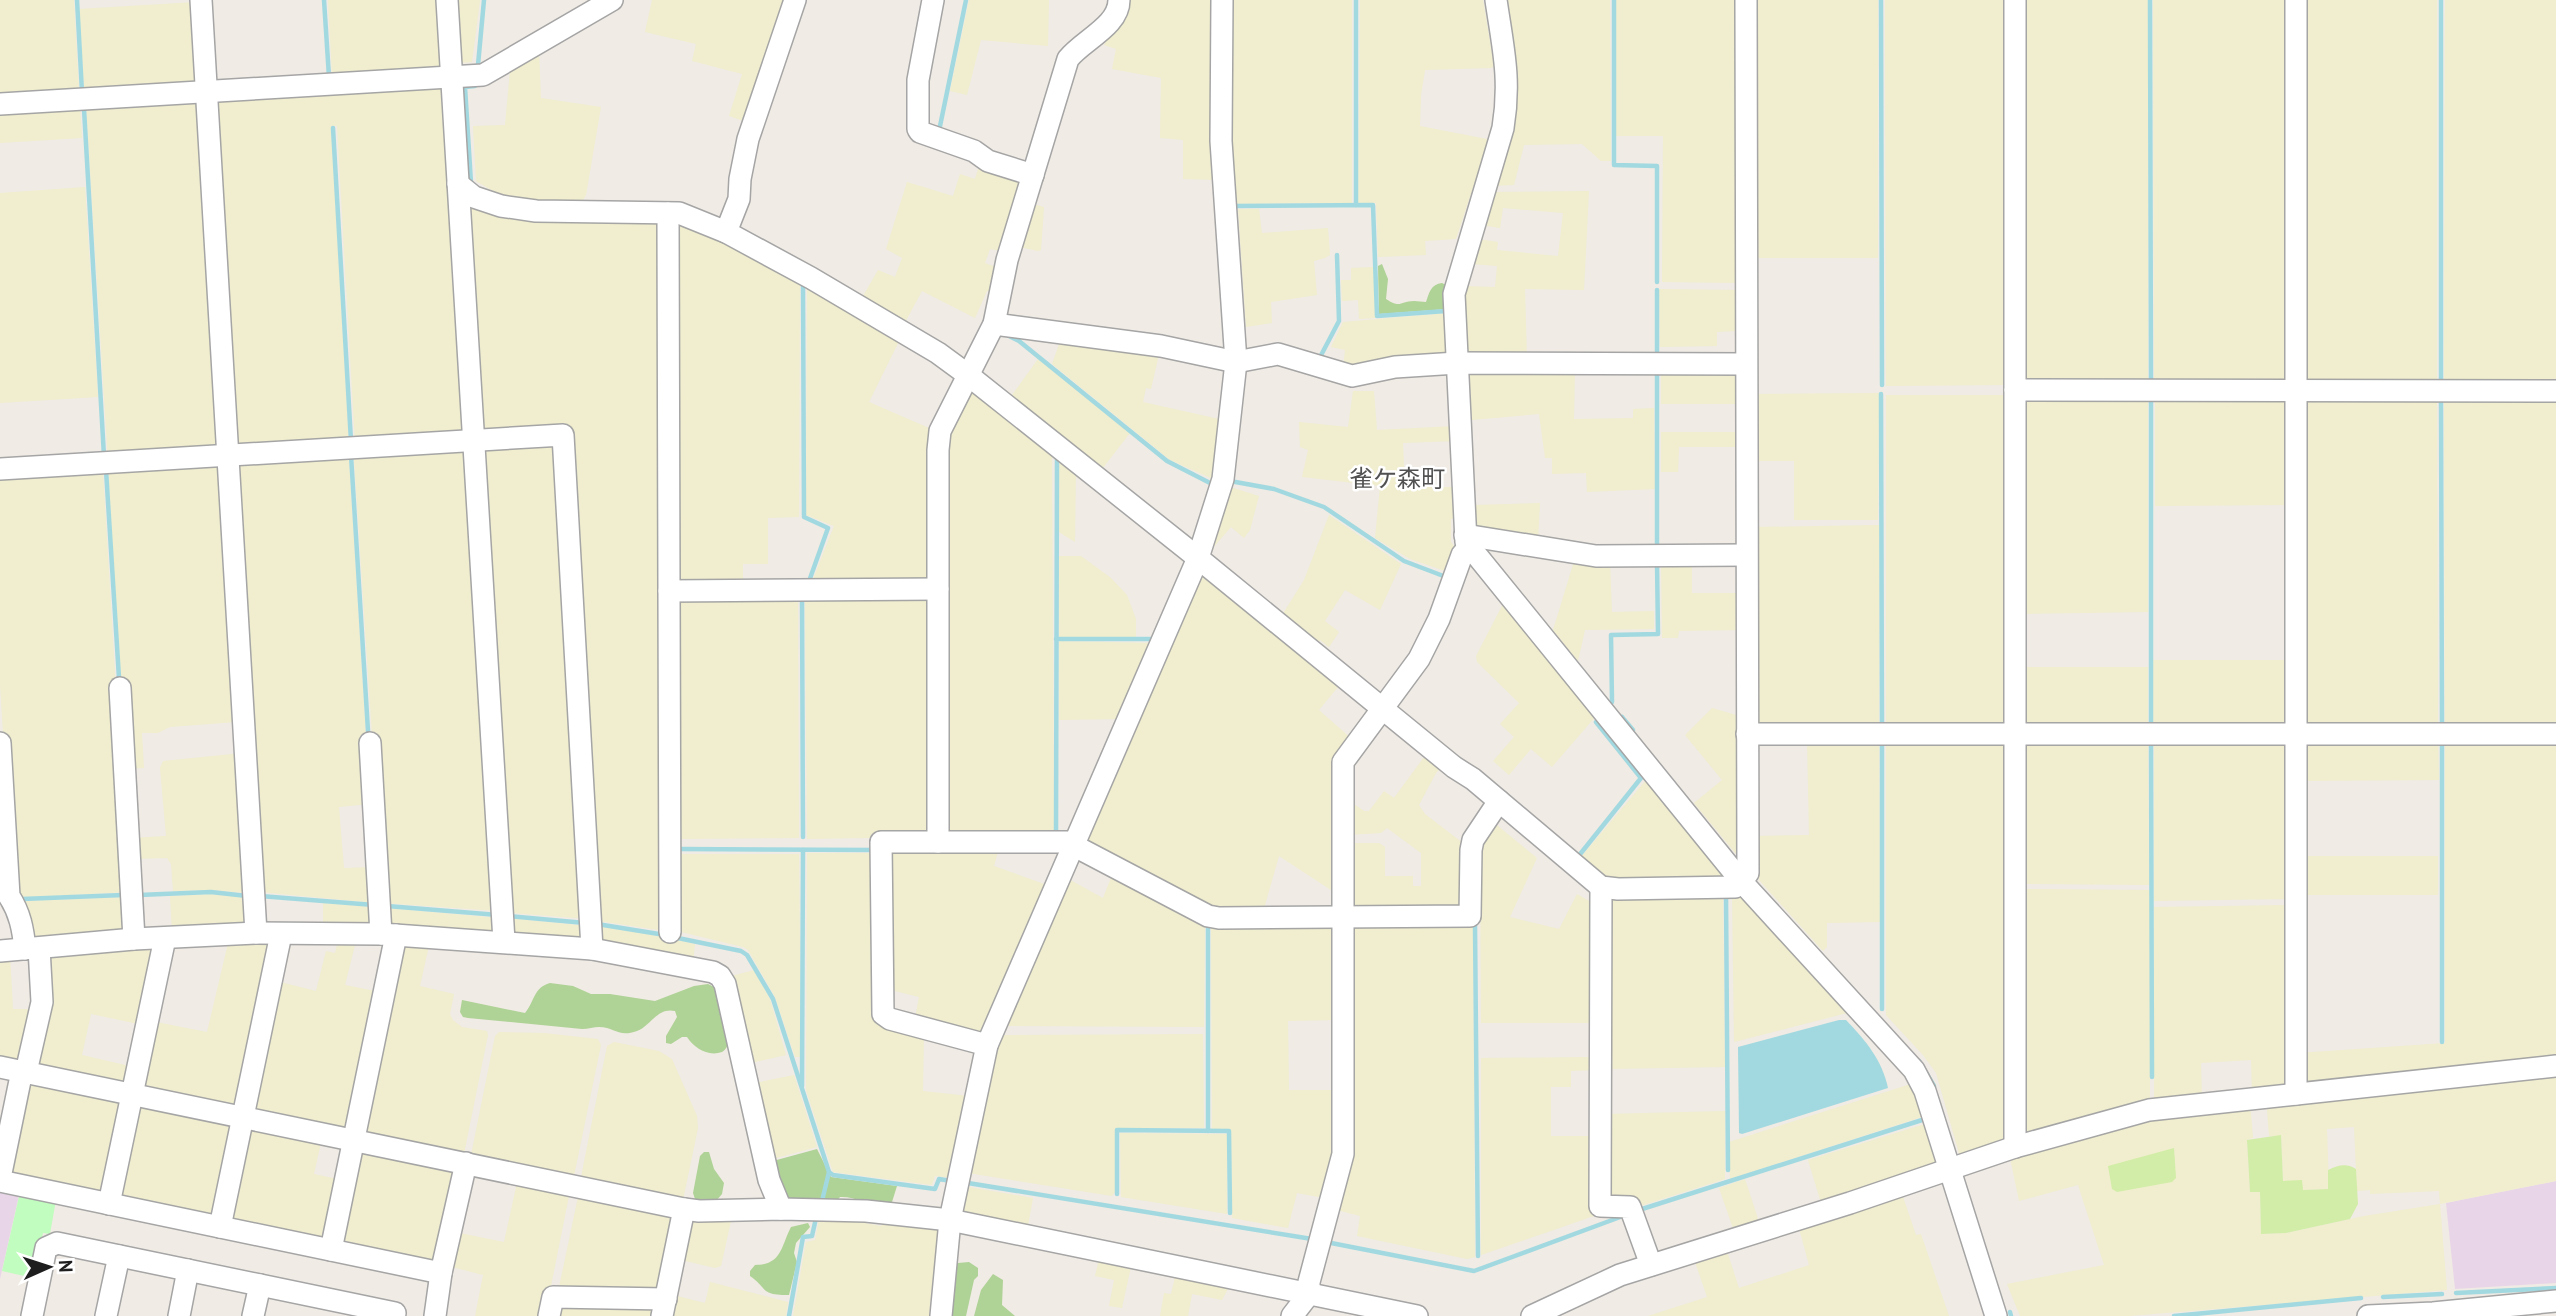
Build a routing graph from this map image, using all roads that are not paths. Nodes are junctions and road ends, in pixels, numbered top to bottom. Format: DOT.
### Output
graph roads {
  1 [pos="201,0"];
  2 [pos="447,0"];
  3 [pos="612,0"];
  4 [pos="795,0"];
  5 [pos="933,0"];
  6 [pos="1119,0"];
  7 [pos="1222,0"];
  8 [pos="1496,0"];
  9 [pos="1746,0"];
  10 [pos="2015,0"];
  11 [pos="2296,0"];
  12 [pos="451,76"];
  13 [pos="206,91"];
  14 [pos="0,104"];
  15 [pos="1033,175"];
  16 [pos="458,184"];
  17 [pos="668,213"];
  18 [pos="726,232"];
  19 [pos="994,324"];
  20 [pos="1236,362"];
  21 [pos="1457,363"];
  22 [pos="1746,365"];
  23 [pos="968,375"];
  24 [pos="2015,390"];
  25 [pos="2296,390"];
  26 [pos="2556,391"];
  27 [pos="473,440"];
  28 [pos="228,455"];
  29 [pos="0,469"];
  30 [pos="1467,541"];
  31 [pos="1746,555"];
  32 [pos="1198,558"];
  33 [pos="938,589"];
  34 [pos="669,591"];
  35 [pos="120,688"];
  36 [pos="1384,708"];
  37 [pos="2015,733"];
  38 [pos="1747,734"];
  39 [pos="2295,734"];
  40 [pos="2556,734"];
  41 [pos="0,743"];
  42 [pos="370,743"];
  43 [pos="1499,801"];
  44 [pos="938,842"];
  45 [pos="1073,844"];
  46 [pos="1741,881"];
  47 [pos="1601,887"];
  48 [pos="1342,917"];
  49 [pos="670,932"];
  50 [pos="256,933"];
  51 [pos="281,934"];
  52 [pos="388,935"];
  53 [pos="165,938"];
  54 [pos="134,939"];
  55 [pos="504,941"];
  56 [pos="32,949"];
  57 [pos="592,949"];
  58 [pos="0,951"];
  59 [pos="987,1045"];
  60 [pos="2556,1066"];
  61 [pos="0,1067"];
  62 [pos="24,1072"];
  63 [pos="132,1094"];
  64 [pos="2296,1094"];
  65 [pos="243,1116"];
  66 [pos="354,1139"];
  67 [pos="2015,1147"];
  68 [pos="466,1163"];
  69 [pos="1950,1168"];
  70 [pos="0,1180"];
  71 [pos="109,1204"];
  72 [pos="684,1209"];
  73 [pos="781,1209"];
  74 [pos="950,1220"];
  75 [pos="220,1227"];
  76 [pos="331,1250"];
  77 [pos="119,1256"];
  78 [pos="1651,1265"];
  79 [pos="188,1270"];
  80 [pos="441,1273"];
  81 [pos="260,1285"];
  82 [pos="1309,1294"];
  83 [pos="2556,1301"];
  84 [pos="327,1308"];
  85 [pos="664,1308"];
  86 [pos="32,1316"];
  87 [pos="106,1316"];
  88 [pos="179,1316"];
  89 [pos="253,1316"];
  90 [pos="394,1316"];
  91 [pos="435,1316"];
  92 [pos="549,1316"];
  93 [pos="941,1316"];
  94 [pos="1292,1316"];
  95 [pos="1417,1316"];
  96 [pos="1532,1316"];
  97 [pos="1996,1316"];
  98 [pos="2368,1316"];
  1 -- 13 [label="street"];
  2 -- 12 [label="street"];
  3 -- 12 [label="street"];
  4 -- 18 [label="street"];
  5 -- 15 [label="street"];
  6 -- 15 [label="street"];
  7 -- 20 [label="street"];
  8 -- 21 [label="street"];
  9 -- 22 [label="street"];
  10 -- 24 [label="street"];
  11 -- 25 [label="street"];
  12 -- 13 [label="street"];
  12 -- 16 [label="street"];
  13 -- 14 [label="street"];
  13 -- 28 [label="street"];
  15 -- 19 [label="street"];
  16 -- 17 [label="street"];
  16 -- 27 [label="street"];
  17 -- 18 [label="street"];
  17 -- 34 [label="street"];
  18 -- 23 [label="street"];
  19 -- 20 [label="street"];
  19 -- 23 [label="street"];
  20 -- 21 [label="street"];
  20 -- 32 [label="street"];
  21 -- 22 [label="street"];
  21 -- 30 [label="street"];
  22 -- 31 [label="street"];
  23 -- 32 [label="street"];
  23 -- 33 [label="street"];
  24 -- 25 [label="street"];
  24 -- 37 [label="street"];
  25 -- 26 [label="street"];
  25 -- 39 [label="street"];
  27 -- 28 [label="street"];
  27 -- 55 [label="street"];
  27 -- 57 [label="street"];
  28 -- 29 [label="street"];
  28 -- 50 [label="street"];
  30 -- 31 [label="street"];
  30 -- 36 [label="street"];
  30 -- 46 [label="street"];
  31 -- 38 [label="street"];
  32 -- 36 [label="street"];
  32 -- 45 [label="street"];
  33 -- 34 [label="street"];
  33 -- 44 [label="street"];
  34 -- 49 [label="street"];
  35 -- 54 [label="street"];
  36 -- 43 [label="street"];
  36 -- 48 [label="street"];
  37 -- 38 [label="street"];
  37 -- 39 [label="street"];
  37 -- 67 [label="street"];
  38 -- 46 [label="street"];
  39 -- 40 [label="street"];
  39 -- 64 [label="street"];
  41 -- 56 [label="street"];
  42 -- 52 [label="street"];
  43 -- 47 [label="street"];
  43 -- 48 [label="street"];
  44 -- 45 [label="street"];
  44 -- 59 [label="street"];
  45 -- 48 [label="street"];
  45 -- 59 [label="street"];
  46 -- 47 [label="street"];
  46 -- 69 [label="street"];
  47 -- 78 [label="street"];
  48 -- 82 [label="street"];
  50 -- 51 [label="street"];
  50 -- 53 [label="street"];
  51 -- 52 [label="street"];
  51 -- 65 [label="street"];
  52 -- 55 [label="street"];
  52 -- 66 [label="street"];
  53 -- 54 [label="street"];
  53 -- 63 [label="street"];
  54 -- 56 [label="street"];
  55 -- 57 [label="street"];
  56 -- 58 [label="street"];
  56 -- 62 [label="street"];
  57 -- 73 [label="street"];
  59 -- 74 [label="street"];
  60 -- 64 [label="street"];
  61 -- 62 [label="street"];
  62 -- 63 [label="street"];
  62 -- 70 [label="street"];
  63 -- 65 [label="street"];
  63 -- 71 [label="street"];
  64 -- 67 [label="street"];
  65 -- 66 [label="street"];
  65 -- 75 [label="street"];
  66 -- 68 [label="street"];
  66 -- 76 [label="street"];
  67 -- 69 [label="street"];
  68 -- 72 [label="street"];
  68 -- 80 [label="street"];
  69 -- 78 [label="street"];
  69 -- 97 [label="street"];
  70 -- 71 [label="street"];
  71 -- 75 [label="street"];
  72 -- 73 [label="street"];
  72 -- 85 [label="street"];
  73 -- 74 [label="street"];
  74 -- 82 [label="street"];
  74 -- 93 [label="street"];
  75 -- 76 [label="street"];
  76 -- 80 [label="street"];
  77 -- 79 [label="street"];
  77 -- 86 [label="street"];
  77 -- 87 [label="street"];
  78 -- 96 [label="street"];
  79 -- 81 [label="street"];
  79 -- 88 [label="street"];
  80 -- 91 [label="street"];
  81 -- 84 [label="street"];
  81 -- 89 [label="street"];
  82 -- 94 [label="street"];
  82 -- 95 [label="street"];
  83 -- 98 [label="street"];
  84 -- 90 [label="street"];
  85 -- 92 [label="street"];
}
